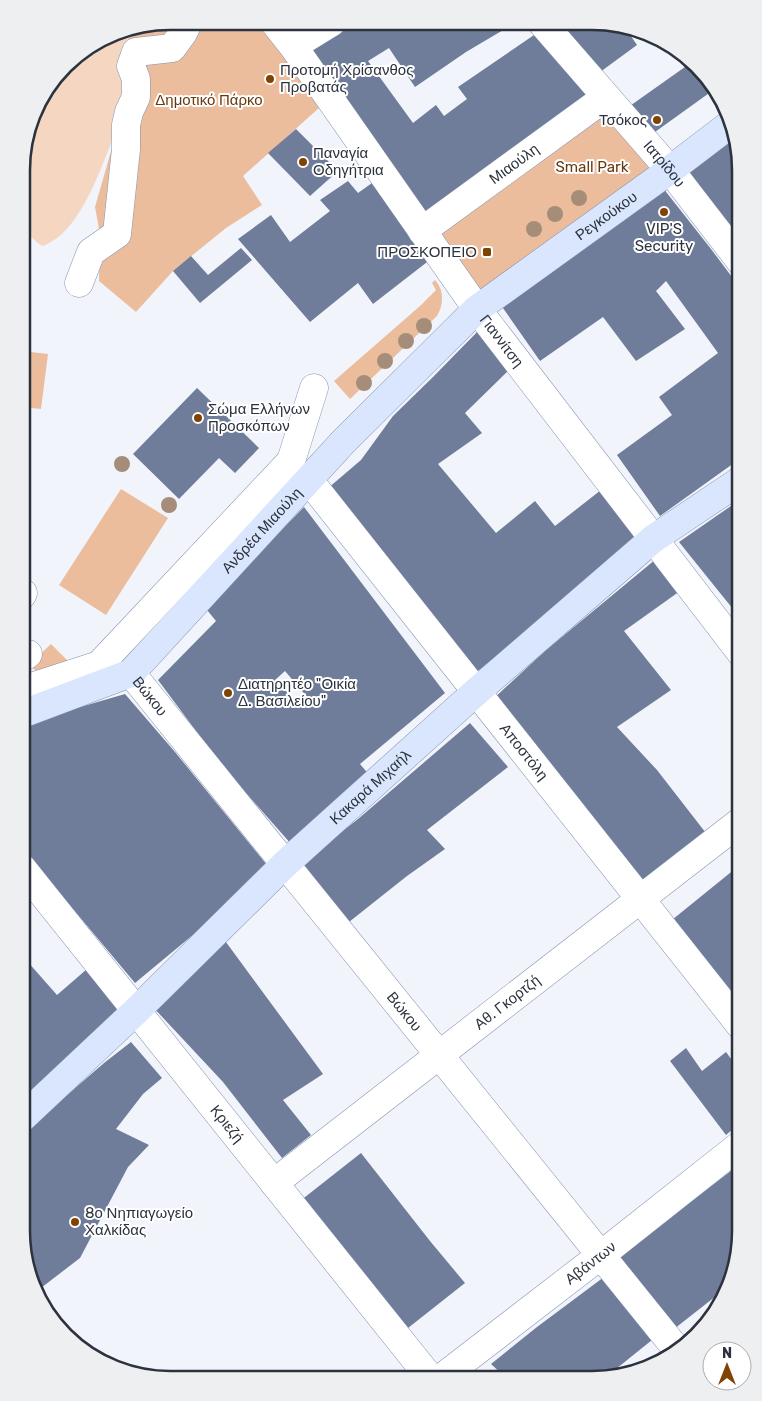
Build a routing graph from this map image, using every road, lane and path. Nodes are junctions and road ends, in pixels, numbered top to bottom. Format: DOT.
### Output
graph roads {
  1 [pos="184,30"];
  2 [pos="280,30"];
  3 [pos="319,30"];
  4 [pos="548,30"];
  5 [pos="293,46"];
  6 [pos="606,97"];
  7 [pos="726,128"];
  8 [pos="670,170"];
  9 [pos="422,231"];
  10 [pos="732,250"];
  11 [pos="79,283"];
  12 [pos="477,309"];
  13 [pos="314,388"];
  14 [pos="308,479"];
  15 [pos="732,486"];
  16 [pos="653,539"];
  17 [pos="732,641"];
  18 [pos="131,673"];
  19 [pos="30,687"];
  20 [pos="476,692"];
  21 [pos="30,711"];
  22 [pos="732,827"];
  23 [pos="285,864"];
  24 [pos="30,878"];
  25 [pos="640,899"];
  26 [pos="136,1012"];
  27 [pos="732,1015"];
  28 [pos="439,1055"];
  29 [pos="30,1111"];
  30 [pos="732,1151"];
  31 [pos="274,1183"];
  32 [pos="601,1255"];
  33 [pos="673,1345"];
  34 [pos="424,1371"];
  35 [pos="450,1371"];
  1 -- 11 [label="street"];
  2 -- 5 [label="street, Γιαννίτση"];
  3 -- 5 [label="street"];
  4 -- 6 [label="street, Ιατρίδου"];
  5 -- 9 [label="street, Γιαννίτση"];
  6 -- 8 [label="street, Ιατρίδου"];
  6 -- 9 [label="street, Μιαούλη"];
  7 -- 8 [label="street, Ρεγκούκου"];
  8 -- 10 [label="street, Ιατρίδου"];
  8 -- 12 [label="street, Ρεγκούκου"];
  9 -- 12 [label="street, Γιαννίτση"];
  12 -- 14 [label="street, Ανδρέα Μιαούλη"];
  12 -- 16 [label="street, Γιαννίτση"];
  13 -- 19 [label="street"];
  14 -- 18 [label="street, Ανδρέα Μιαούλη"];
  14 -- 20 [label="street, Αποστόλη"];
  15 -- 16 [label="street, Κακαρά Μιχαήλ"];
  16 -- 17 [label="street, Γιαννίτση"];
  16 -- 20 [label="street, Κακαρά Μιχαήλ"];
  18 -- 21 [label="street, Ανδρέα Μιαούλη"];
  18 -- 23 [label="street, Βώκου"];
  20 -- 23 [label="street, Κακαρά Μιχαήλ"];
  20 -- 25 [label="street, Αποστόλη"];
  22 -- 25 [label="street, Αθ. Γκορτζή"];
  23 -- 26 [label="street, Κακαρά Μιχαήλ"];
  23 -- 28 [label="street, Βώκου"];
  24 -- 26 [label="street, Κριεζή"];
  25 -- 27 [label="street, Αποστόλη"];
  25 -- 28 [label="street, Αθ. Γκορτζή"];
  26 -- 29 [label="street, Κακαρά Μιχαήλ"];
  26 -- 31 [label="street, Κριεζή"];
  28 -- 31 [label="street, Αθ. Γκορτζή"];
  28 -- 32 [label="street, Βώκου"];
  30 -- 32 [label="street, Αβάντων"];
  31 -- 34 [label="street, Κριεζή"];
  32 -- 33 [label="street, Βώκου"];
  32 -- 35 [label="street, Αβάντων"];
}
